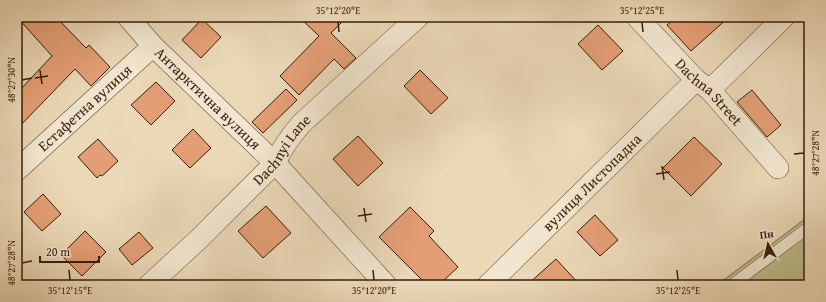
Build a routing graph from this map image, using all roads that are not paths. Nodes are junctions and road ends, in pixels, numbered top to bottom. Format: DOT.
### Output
graph roads {
  1 [pos="128,17"];
  2 [pos="418,17"];
  3 [pos="637,17"];
  4 [pos="784,17"];
  5 [pos="153,46"];
  6 [pos="703,85"];
  7 [pos="275,163"];
  8 [pos="778,168"];
  9 [pos="17,170"];
  10 [pos="809,227"];
  11 [pos="149,285"];
  12 [pos="386,285"];
  13 [pos="488,285"];
  14 [pos="732,285"];
  1 -- 5 [label="street, Антарктична вулиця"];
  2 -- 7 [label="street, Dachnyi Lane"];
  3 -- 6 [label="street, Dachna Street"];
  4 -- 6 [label="street, вулиця Листопадна"];
  5 -- 7 [label="street, Антарктична вулиця"];
  5 -- 9 [label="street, Естафетна вулиця"];
  6 -- 8 [label="street, Dachna Street"];
  6 -- 13 [label="street, вулиця Листопадна"];
  7 -- 11 [label="street, Dachnyi Lane"];
  7 -- 12 [label="street, Антарктична вулиця"];
  10 -- 14 [label="lane"];
}
